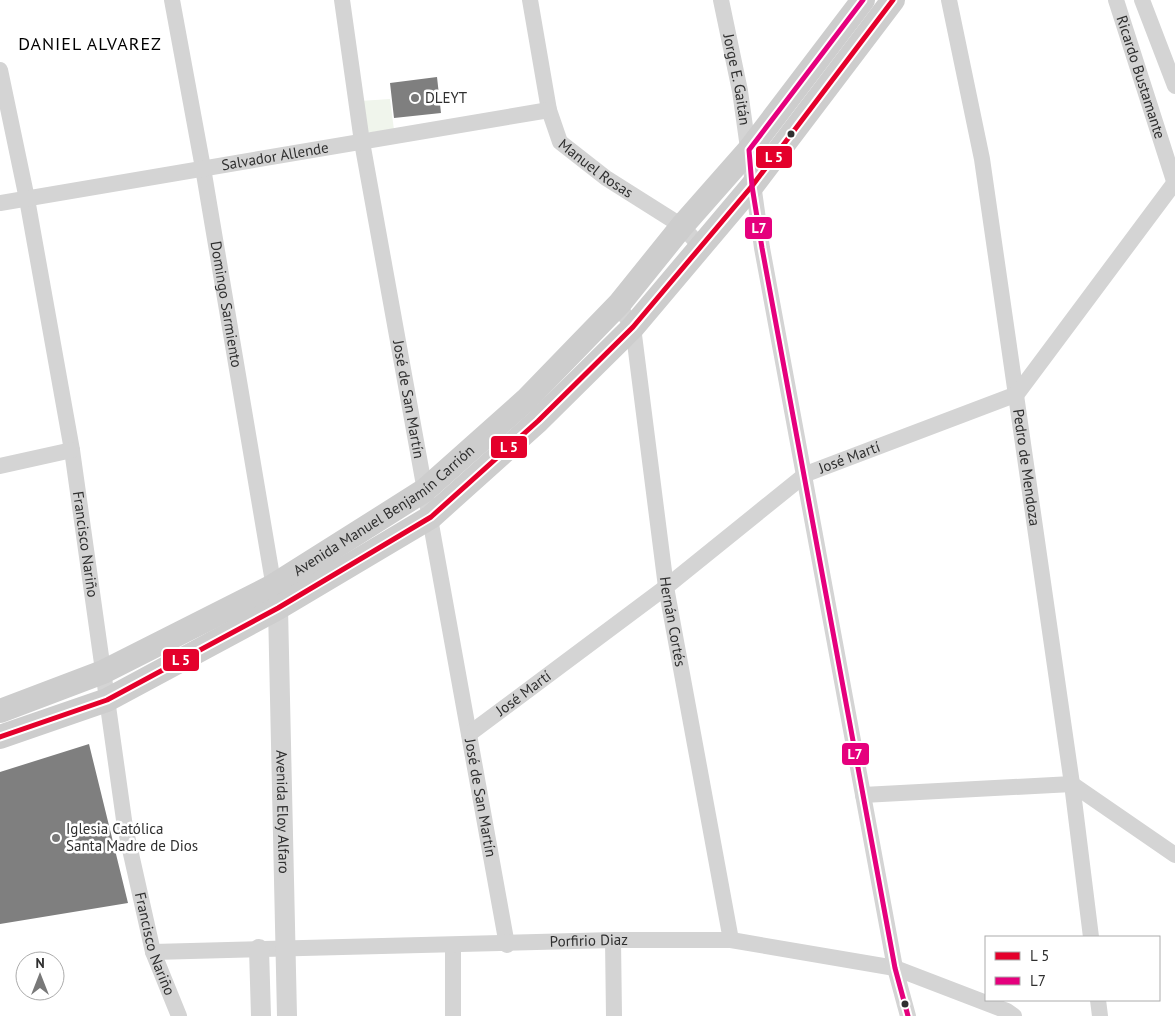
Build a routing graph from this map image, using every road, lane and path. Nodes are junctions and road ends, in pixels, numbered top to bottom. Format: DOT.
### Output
graph roads {
  1 [pos="172,0"];
  2 [pos="342,0"];
  3 [pos="530,0"];
  4 [pos="721,0"];
  5 [pos="863,0"];
  6 [pos="893,0"];
  7 [pos="949,0"];
  8 [pos="1116,0"];
  9 [pos="1142,0"];
  10 [pos="0,70"];
  11 [pos="1175,86"];
  12 [pos="550,110"];
  13 [pos="362,142"];
  14 [pos="749,150"];
  15 [pos="203,168"];
  16 [pos="1175,183"];
  17 [pos="752,186"];
  18 [pos="27,199"];
  19 [pos="0,203"];
  20 [pos="682,226"];
  21 [pos="700,246"];
  22 [pos="618,305"];
  23 [pos="633,326"];
  24 [pos="1017,394"];
  25 [pos="72,450"];
  26 [pos="0,466"];
  27 [pos="806,474"];
  28 [pos="425,490"];
  29 [pos="431,517"];
  30 [pos="666,587"];
  31 [pos="276,597"];
  32 [pos="103,672"];
  33 [pos="107,700"];
  34 [pos="0,711"];
  35 [pos="469,734"];
  36 [pos="0,737"];
  37 [pos="1072,784"];
  38 [pos="863,795"];
  39 [pos="1175,856"];
  40 [pos="1091,936"];
  41 [pos="613,940"];
  42 [pos="732,940"];
  43 [pos="507,944"];
  44 [pos="453,945"];
  45 [pos="259,949"];
  46 [pos="286,949"];
  47 [pos="153,952"];
  48 [pos="895,968"];
  49 [pos="1098,1001"];
  50 [pos="179,1016"];
  51 [pos="261,1016"];
  52 [pos="287,1016"];
  53 [pos="453,1016"];
  54 [pos="614,1016"];
  55 [pos="908,1016"];
  56 [pos="1014,1016"];
  57 [pos="1100,1016"];
  1 -- 15 [label="street, Domingo Sarmiento"];
  2 -- 13 [label="street, José de San Martín"];
  3 -- 12 [label="street, Manuel Rosas"];
  4 -- 14 [label="street, Jorge E. Gaitán"];
  5 -- 14 [label="main road, Avenida Manuel Benjamín Carrión"];
  6 -- 17 [label="main road, Avenida Manuel Benjamín Carrión"];
  7 -- 24 [label="street, Pedro de Mendoza"];
  8 -- 16 [label="street, Ricardo Bustamante"];
  9 -- 11 [label="street, Ricardo Bustamante"];
  10 -- 18 [label="street, Francisco Nariño"];
  12 -- 13 [label="street, Salvador Allende"];
  12 -- 20 [label="street, Manuel Rosas"];
  13 -- 15 [label="street, Salvador Allende"];
  13 -- 28 [label="street, José de San Martín"];
  14 -- 17 [label="street, Jorge E. Gaitán"];
  14 -- 20 [label="main road, Avenida Manuel Benjamín Carrión"];
  15 -- 18 [label="street, Salvador Allende"];
  15 -- 31 [label="street, Domingo Sarmiento"];
  16 -- 24 [label="street"];
  17 -- 21 [label="main road, Avenida Manuel Benjamín Carrión"];
  17 -- 27 [label="street, Jorge E. Gaitán"];
  18 -- 19 [label="street, Salvador Allende"];
  18 -- 25 [label="street, Francisco Nariño"];
  20 -- 21 [label="street, Manuel Rosas"];
  20 -- 22 [label="main road, Avenida Manuel Benjamín Carrión"];
  21 -- 23 [label="main road, Avenida Manuel Benjamín Carrión"];
  22 -- 23 [label="street, Hernán Cortés"];
  22 -- 28 [label="main road, Avenida Manuel Benjamín Carrión"];
  23 -- 29 [label="main road, Avenida Manuel Benjamín Carrión"];
  23 -- 30 [label="street, Hernán Cortés"];
  24 -- 27 [label="street, José Martí"];
  24 -- 37 [label="street, Pedro de Mendoza"];
  25 -- 26 [label="street"];
  25 -- 32 [label="street, Francisco Nariño"];
  27 -- 30 [label="street, José Martí"];
  27 -- 38 [label="street, Jorge E. Gaitán"];
  28 -- 29 [label="street, José de San Martín"];
  28 -- 31 [label="main road, Avenida Manuel Benjamín Carrión"];
  29 -- 31 [label="main road, Avenida Manuel Benjamín Carrión"];
  29 -- 35 [label="street, José de San Martín"];
  30 -- 35 [label="street, José Martí"];
  30 -- 42 [label="street, Hernán Cortés"];
  31 -- 32 [label="main road, Avenida Manuel Benjamín Carrión"];
  31 -- 33 [label="main road, Avenida Manuel Benjamín Carrión"];
  31 -- 46 [label="street, Avenida Eloy Alfaro"];
  32 -- 33 [label="street, Francisco Nariño"];
  32 -- 34 [label="main road, Avenida Manuel Benjamín Carrión"];
  33 -- 36 [label="main road, Avenida Manuel Benjamín Carrión"];
  33 -- 47 [label="street, Francisco Nariño"];
  35 -- 43 [label="street, José de San Martín"];
  37 -- 38 [label="street"];
  37 -- 39 [label="street"];
  37 -- 40 [label="street, Pedro de Mendoza"];
  38 -- 48 [label="street, Jorge E. Gaitán"];
  41 -- 42 [label="street, Porfirio Diaz"];
  41 -- 43 [label="street, Porfirio Diaz"];
  41 -- 54 [label="street"];
  42 -- 48 [label="street, Porfirio Diaz"];
  43 -- 44 [label="street, Porfirio Diaz"];
  44 -- 46 [label="street, Porfirio Diaz"];
  44 -- 53 [label="street"];
  45 -- 46 [label="street, Porfirio Diaz"];
  45 -- 47 [label="street, Porfirio Diaz"];
  45 -- 51 [label="street"];
  46 -- 52 [label="street, Avenida Eloy Alfaro"];
  47 -- 50 [label="street, Francisco Nariño"];
  48 -- 55 [label="street, Jorge E. Gaitán"];
  48 -- 56 [label="street, Porfirio Diaz"];
  49 -- 57 [label="street"];
}
